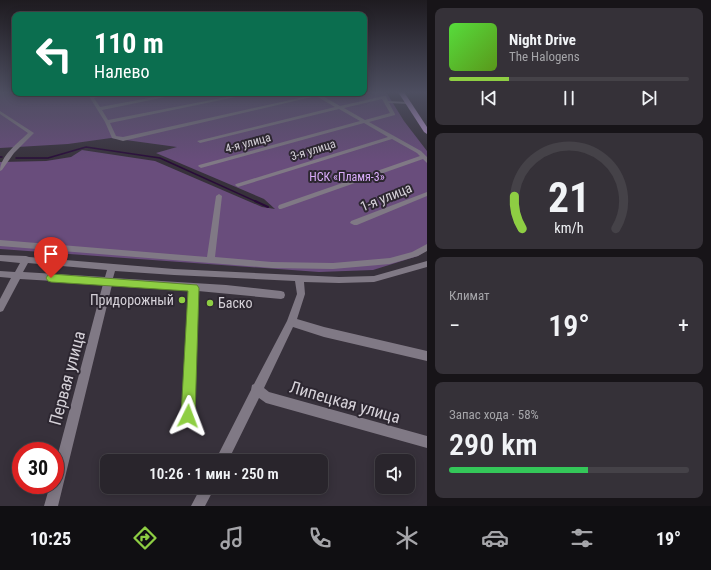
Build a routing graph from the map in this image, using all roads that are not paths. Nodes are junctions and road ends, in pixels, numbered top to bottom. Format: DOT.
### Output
graph roads {
  1 [pos="5,116"];
  2 [pos="103,116"];
  3 [pos="139,116"];
  4 [pos="223,116"];
  5 [pos="306,116"];
  6 [pos="355,116"];
  7 [pos="387,116"];
  8 [pos="416,116"];
  9 [pos="365,121"];
  10 [pos="107,122"];
  11 [pos="427,132"];
  12 [pos="394,137"];
  13 [pos="200,142"];
  14 [pos="425,159"];
  15 [pos="201,166"];
  16 [pos="0,169"];
  17 [pos="238,184"];
  18 [pos="427,194"];
  19 [pos="219,196"];
  20 [pos="282,207"];
  21 [pos="354,224"];
  22 [pos="0,243"];
  23 [pos="427,247"];
  24 [pos="415,254"];
  25 [pos="0,258"];
  26 [pos="26,260"];
  27 [pos="211,260"];
  28 [pos="427,263"];
  29 [pos="112,267"];
  30 [pos="174,272"];
  31 [pos="0,274"];
  32 [pos="17,275"];
  33 [pos="299,279"];
  34 [pos="109,282"];
  35 [pos="171,285"];
  36 [pos="194,288"];
  37 [pos="281,295"];
  38 [pos="0,308"];
  39 [pos="291,322"];
  40 [pos="427,356"];
  41 [pos="256,389"];
  42 [pos="188,416"];
  43 [pos="427,442"];
  44 [pos="224,454"];
  45 [pos="204,494"];
  46 [pos="51,506"];
  47 [pos="198,506"];
  1 -- 16 [label="street"];
  2 -- 10 [label="street"];
  3 -- 10 [label="street"];
  4 -- 10 [label="street"];
  5 -- 13 [label="street"];
  6 -- 9 [label="street"];
  7 -- 9 [label="street, 4-я улица"];
  8 -- 11 [label="main road"];
  9 -- 12 [label="street"];
  9 -- 15 [label="street, 4-я улица"];
  12 -- 14 [label="street"];
  12 -- 17 [label="street, 3-я улица"];
  14 -- 20 [label="street"];
  18 -- 21 [label="street, 1-я улица"];
  19 -- 27 [label="street"];
  22 -- 27 [label="street"];
  23 -- 24 [label="street"];
  24 -- 27 [label="street"];
  24 -- 28 [label="street"];
  25 -- 26 [label="street"];
  26 -- 29 [label="street"];
  26 -- 32 [label="street"];
  28 -- 33 [label="street"];
  29 -- 30 [label="street"];
  29 -- 34 [label="street, Первая улица"];
  30 -- 33 [label="street"];
  30 -- 35 [label="street"];
  31 -- 32 [label="street"];
  32 -- 34 [label="street"];
  32 -- 38 [label="street"];
  33 -- 39 [label="street"];
  34 -- 35 [label="street"];
  34 -- 46 [label="street, Первая улица"];
  35 -- 36 [label="street"];
  36 -- 37 [label="street"];
  36 -- 42 [label="street"];
  39 -- 40 [label="street"];
  39 -- 41 [label="street"];
  41 -- 43 [label="street, Липецкая улица"];
  41 -- 44 [label="street"];
  45 -- 47 [label="street"];
}
